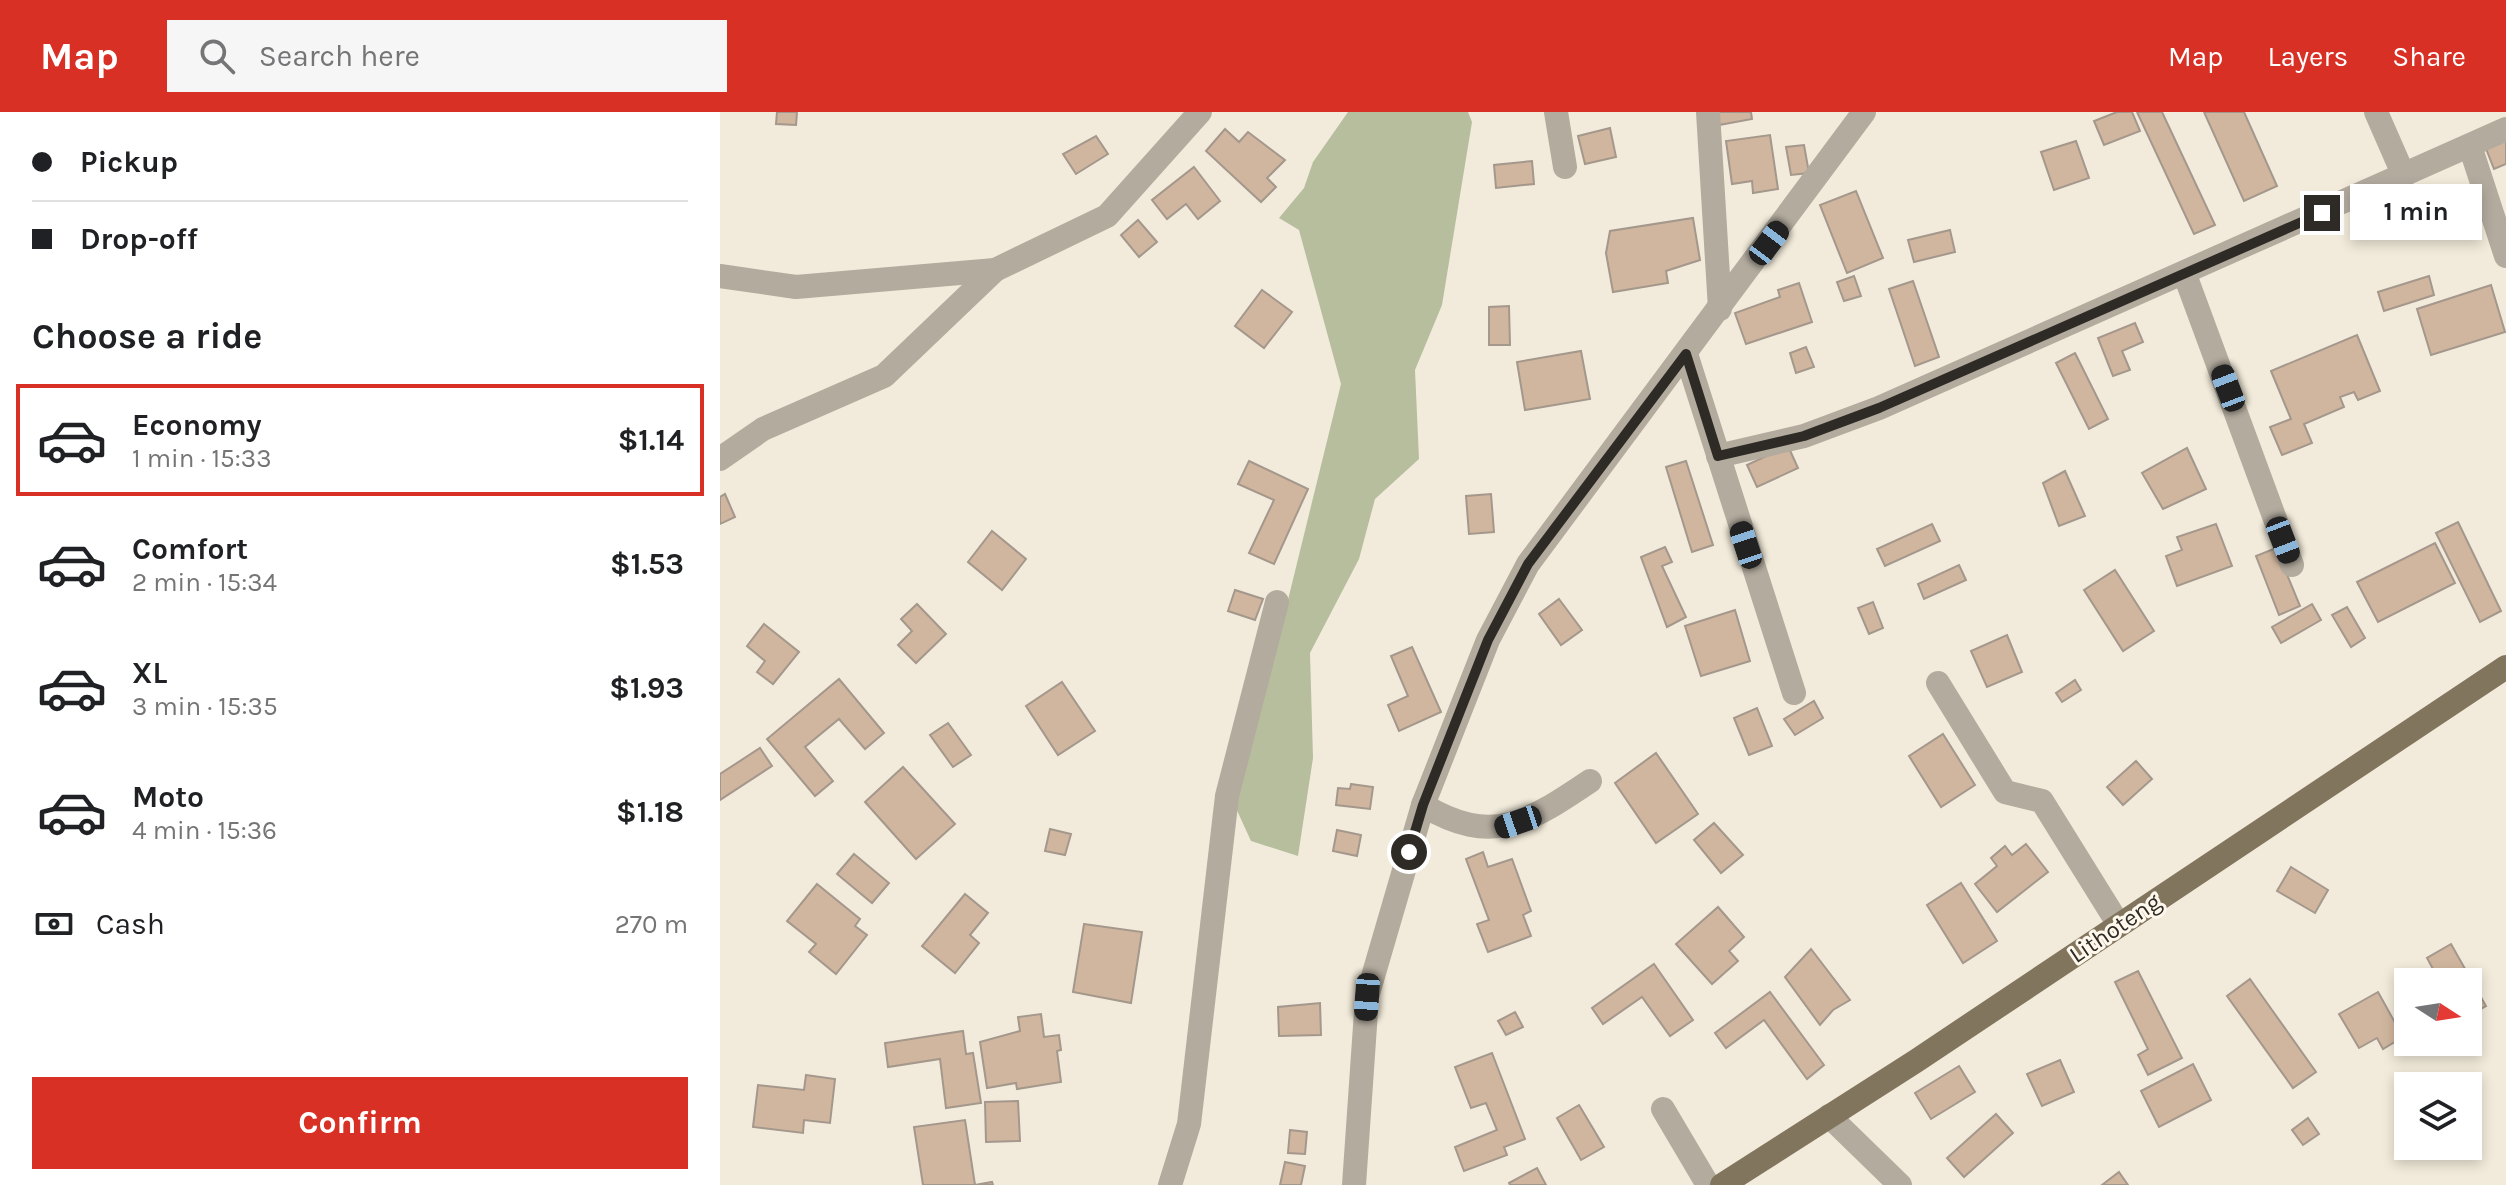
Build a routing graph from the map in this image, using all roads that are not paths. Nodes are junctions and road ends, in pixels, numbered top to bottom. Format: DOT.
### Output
graph roads {
  1 [pos="1200,112"];
  2 [pos="1556,112"];
  3 [pos="1708,112"];
  4 [pos="1864,112"];
  5 [pos="2376,112"];
  6 [pos="2506,129"];
  7 [pos="2470,146"];
  8 [pos="1565,167"];
  9 [pos="2404,176"];
  10 [pos="2506,256"];
  11 [pos="995,270"];
  12 [pos="2185,275"];
  13 [pos="720,276"];
  14 [pos="1720,309"];
  15 [pos="1686,354"];
  16 [pos="1718,456"];
  17 [pos="720,459"];
  18 [pos="2292,565"];
  19 [pos="1277,602"];
  20 [pos="2506,667"];
  21 [pos="1938,683"];
  22 [pos="1794,693"];
  23 [pos="1590,781"];
  24 [pos="1423,805"];
  25 [pos="2119,925"];
  26 [pos="1663,1109"];
  27 [pos="1829,1116"];
  28 [pos="1170,1185"];
  29 [pos="1354,1185"];
  30 [pos="1708,1185"];
  31 [pos="1722,1185"];
  32 [pos="1900,1185"];
  1 -- 11 [label="street"];
  2 -- 8 [label="street"];
  3 -- 14 [label="street"];
  4 -- 14 [label="street"];
  5 -- 9 [label="street"];
  6 -- 7 [label="street"];
  7 -- 9 [label="street"];
  7 -- 10 [label="street"];
  9 -- 12 [label="street"];
  11 -- 13 [label="street"];
  11 -- 17 [label="street"];
  12 -- 16 [label="street"];
  12 -- 18 [label="street"];
  14 -- 15 [label="street"];
  15 -- 16 [label="street"];
  15 -- 24 [label="street"];
  16 -- 22 [label="street"];
  19 -- 28 [label="street"];
  20 -- 25 [label="main road, Lithoteng"];
  21 -- 25 [label="street"];
  23 -- 24 [label="street"];
  24 -- 29 [label="street"];
  25 -- 27 [label="main road, Lithoteng"];
  26 -- 30 [label="street"];
  27 -- 31 [label="main road, Lithoteng"];
  27 -- 32 [label="street"];
}
